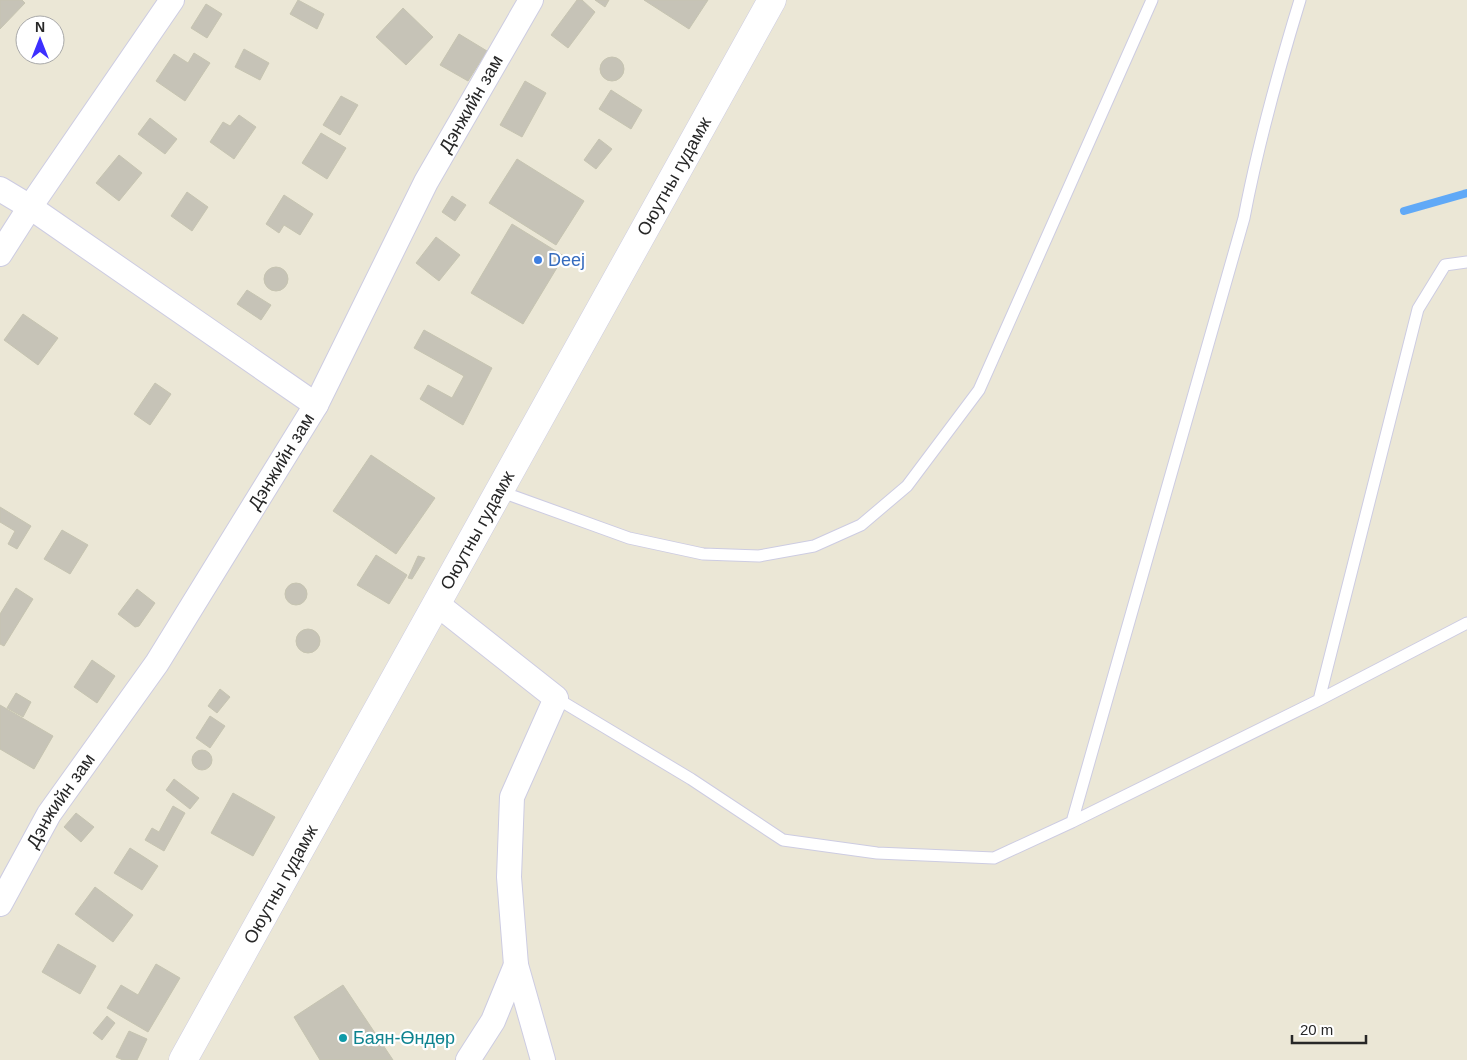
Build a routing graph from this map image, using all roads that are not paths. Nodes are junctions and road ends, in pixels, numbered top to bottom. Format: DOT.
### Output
graph roads {
  1 [pos="172,0"];
  2 [pos="531,0"];
  3 [pos="772,0"];
  4 [pos="1152,0"];
  5 [pos="1300,0"];
  6 [pos="0,189"];
  7 [pos="30,207"];
  8 [pos="0,254"];
  9 [pos="1467,262"];
  10 [pos="316,405"];
  11 [pos="499,491"];
  12 [pos="437,604"];
  13 [pos="1467,623"];
  14 [pos="556,698"];
  15 [pos="1319,700"];
  16 [pos="1072,822"];
  17 [pos="0,904"];
  18 [pos="516,965"];
  19 [pos="182,1060"];
  20 [pos="468,1060"];
  21 [pos="543,1060"];
  1 -- 7 [label="street"];
  2 -- 10 [label="street, Дэнжийн зам"];
  3 -- 11 [label="street, Оюутны гудамж"];
  4 -- 11 [label="lane"];
  5 -- 16 [label="lane"];
  6 -- 7 [label="street"];
  7 -- 8 [label="street"];
  7 -- 10 [label="street"];
  9 -- 15 [label="lane"];
  10 -- 17 [label="street, Дэнжийн зам"];
  11 -- 12 [label="street, Оюутны гудамж"];
  12 -- 14 [label="street"];
  12 -- 19 [label="street, Оюутны гудамж"];
  13 -- 15 [label="lane"];
  14 -- 16 [label="lane"];
  14 -- 18 [label="street"];
  15 -- 16 [label="lane"];
  18 -- 20 [label="street"];
  18 -- 21 [label="street"];
}
